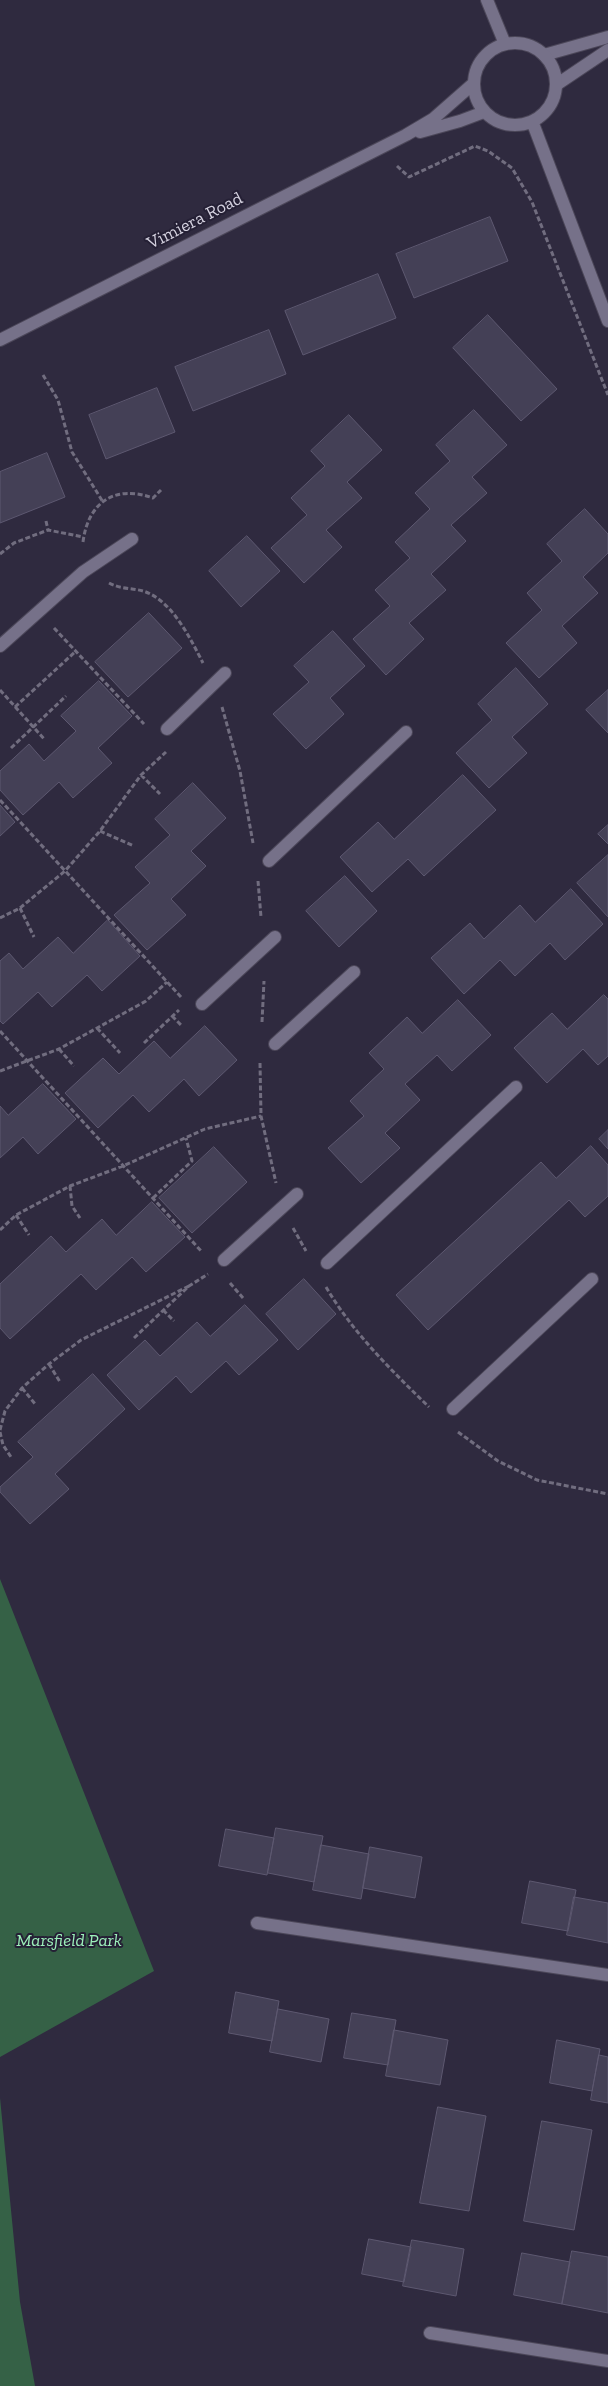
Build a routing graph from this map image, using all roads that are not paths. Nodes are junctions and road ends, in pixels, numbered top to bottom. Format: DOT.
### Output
graph roads {
  1 [pos="487,0"];
  2 [pos="608,37"];
  3 [pos="505,44"];
  4 [pos="608,50"];
  5 [pos="544,55"];
  6 [pos="474,83"];
  7 [pos="556,86"];
  8 [pos="484,112"];
  9 [pos="532,121"];
  10 [pos="406,135"];
  11 [pos="608,321"];
  12 [pos="0,340"];
  13 [pos="132,539"];
  14 [pos="0,646"];
  15 [pos="225,673"];
  16 [pos="168,729"];
  17 [pos="406,732"];
  18 [pos="269,861"];
  19 [pos="275,937"];
  20 [pos="354,972"];
  21 [pos="202,1004"];
  22 [pos="274,1044"];
  23 [pos="516,1087"];
  24 [pos="297,1194"];
  25 [pos="224,1260"];
  26 [pos="327,1263"];
  27 [pos="592,1278"];
  28 [pos="453,1409"];
  29 [pos="256,1923"];
  30 [pos="608,1975"];
  31 [pos="430,2333"];
  32 [pos="608,2362"];
  1 -- 3 [label="street"];
  2 -- 5 [label="street"];
  3 -- 5 [label="street"];
  3 -- 6 [label="street"];
  4 -- 7 [label="street"];
  5 -- 7 [label="street"];
  6 -- 8 [label="street"];
  6 -- 10 [label="street, Vimiera Road"];
  7 -- 9 [label="street"];
  8 -- 9 [label="street"];
  8 -- 10 [label="street, Vimiera Road"];
  9 -- 11 [label="street"];
  10 -- 12 [label="street, Vimiera Road"];
  13 -- 14 [label="street"];
  15 -- 16 [label="street"];
  17 -- 18 [label="street"];
  19 -- 21 [label="street"];
  20 -- 22 [label="street"];
  23 -- 26 [label="street"];
  24 -- 25 [label="street"];
  27 -- 28 [label="street"];
  29 -- 30 [label="street"];
  31 -- 32 [label="street"];
}
